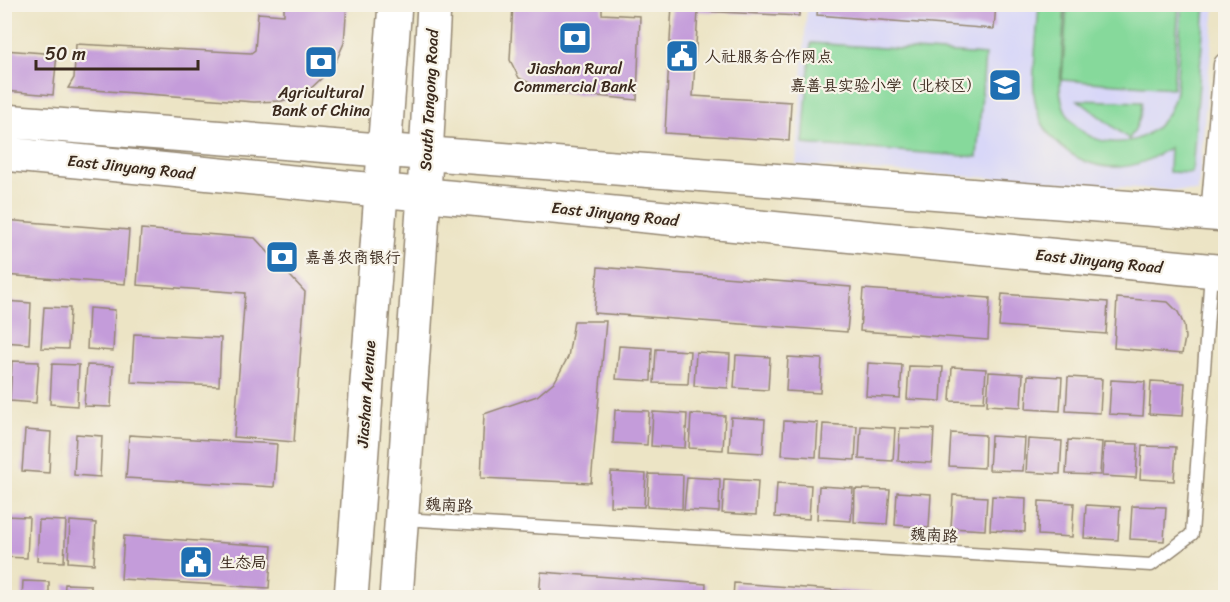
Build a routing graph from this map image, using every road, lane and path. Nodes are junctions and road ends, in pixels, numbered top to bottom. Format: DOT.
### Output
graph roads {
  1 [pos="395,4"];
  2 [pos="434,4"];
  3 [pos="1226,64"];
  4 [pos="4,121"];
  5 [pos="385,151"];
  6 [pos="4,154"];
  7 [pos="426,154"];
  8 [pos="382,191"];
  9 [pos="424,195"];
  10 [pos="1219,215"];
  11 [pos="1218,272"];
  12 [pos="402,519"];
  13 [pos="351,597"];
  14 [pos="396,597"];
  1 -- 5 [label="main road"];
  2 -- 7 [label="main road, South Tangong Road"];
  3 -- 10 [label="street"];
  4 -- 5 [label="main road, East Jinyang Road"];
  5 -- 7 [label="main road, East Jinyang Road"];
  5 -- 8 [label="main road"];
  6 -- 8 [label="main road, East Jinyang Road"];
  7 -- 9 [label="main road, South Tangong Road"];
  7 -- 10 [label="main road, East Jinyang Road"];
  8 -- 9 [label="main road, East Jinyang Road"];
  8 -- 13 [label="main road, Jiashan Avenue"];
  9 -- 11 [label="main road, East Jinyang Road"];
  9 -- 12 [label="main road"];
  11 -- 12 [label="lane, 魏南路"];
  12 -- 14 [label="main road"];
}
